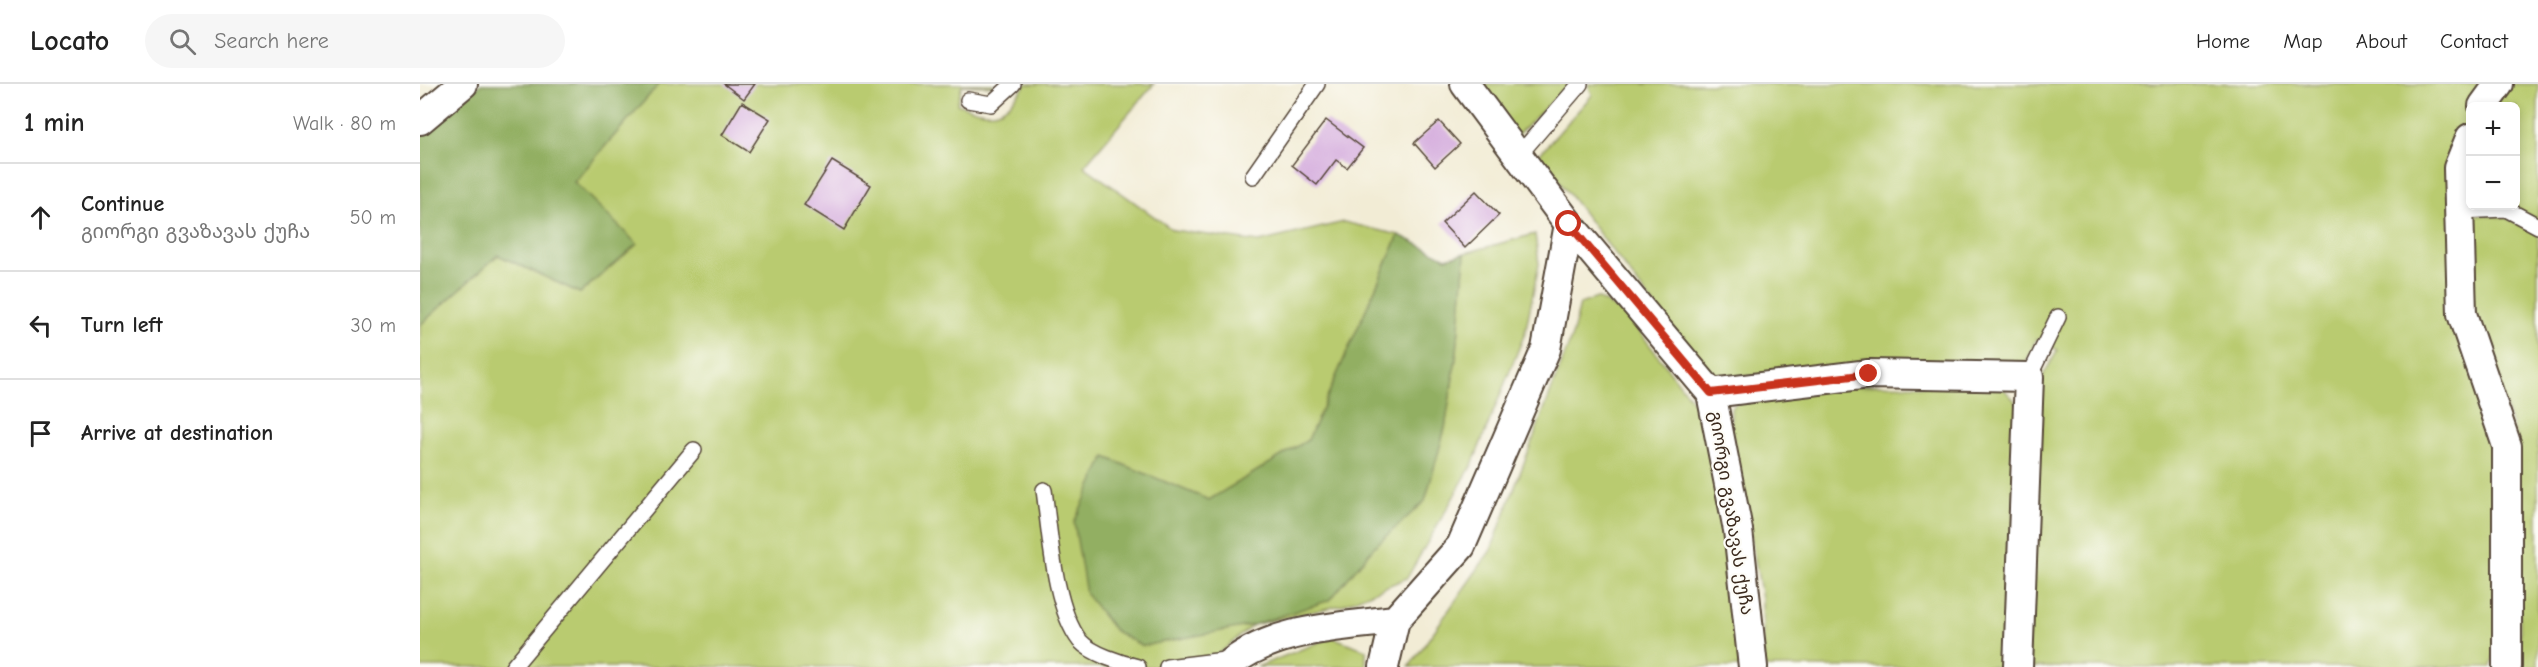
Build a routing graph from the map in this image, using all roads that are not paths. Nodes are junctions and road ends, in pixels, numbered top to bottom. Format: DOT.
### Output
graph roads {
  1 [pos="463,84"];
  2 [pos="1013,84"];
  3 [pos="1317,84"];
  4 [pos="1465,84"];
  5 [pos="1580,84"];
  6 [pos="2499,84"];
  7 [pos="968,100"];
  8 [pos="2486,102"];
  9 [pos="420,120"];
  10 [pos="2466,148"];
  11 [pos="1518,156"];
  12 [pos="1253,176"];
  13 [pos="2459,211"];
  14 [pos="1569,224"];
  15 [pos="2538,226"];
  16 [pos="2058,317"];
  17 [pos="2030,377"];
  18 [pos="1711,393"];
  19 [pos="694,450"];
  20 [pos="1044,490"];
  21 [pos="1395,620"];
  22 [pos="1231,663"];
  23 [pos="513,667"];
  24 [pos="1138,667"];
  25 [pos="1167,667"];
  26 [pos="1384,667"];
  27 [pos="1753,667"];
  28 [pos="2018,667"];
  29 [pos="2507,667"];
  1 -- 9 [label="street"];
  2 -- 7 [label="lane"];
  3 -- 12 [label="lane"];
  4 -- 11 [label="street, გიორგი გვაზავას ქუჩა"];
  5 -- 11 [label="lane"];
  6 -- 8 [label="street"];
  10 -- 13 [label="street"];
  11 -- 14 [label="street, გიორგი გვაზავას ქუჩა"];
  13 -- 15 [label="lane"];
  13 -- 29 [label="street"];
  14 -- 18 [label="street, გიორგი გვაზავას ქუჩა"];
  14 -- 21 [label="street"];
  16 -- 17 [label="lane"];
  17 -- 18 [label="street"];
  17 -- 28 [label="street"];
  18 -- 27 [label="street, გიორგი გვაზავას ქუჩა"];
  19 -- 23 [label="lane"];
  20 -- 24 [label="lane"];
  21 -- 22 [label="street"];
  21 -- 26 [label="street"];
  22 -- 25 [label="lane"];
}
